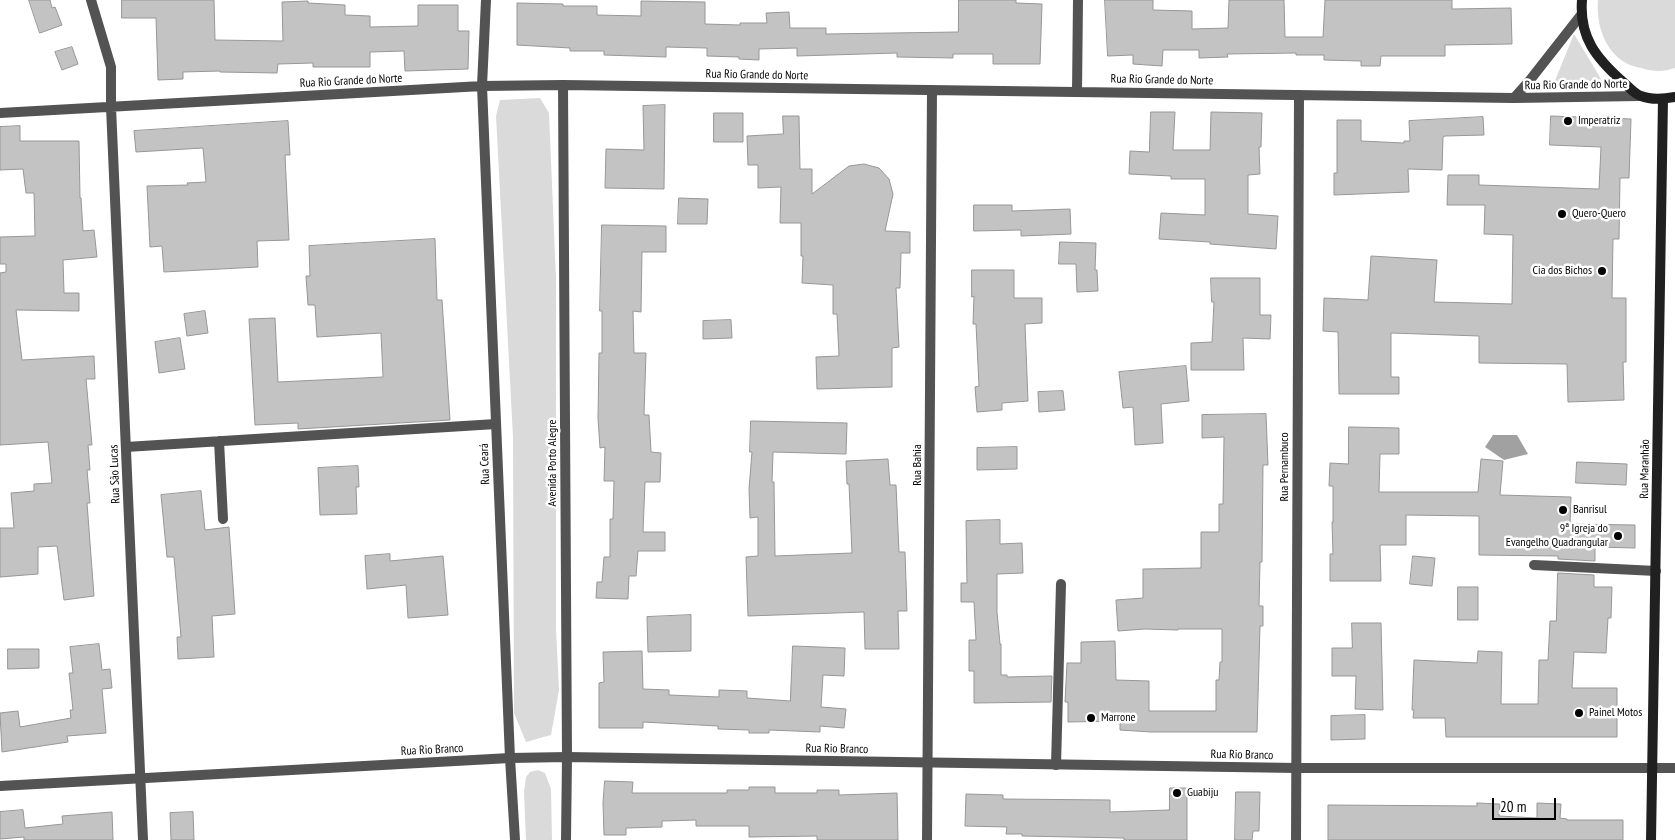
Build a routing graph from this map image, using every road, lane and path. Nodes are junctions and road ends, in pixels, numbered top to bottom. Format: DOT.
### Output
graph roads {
  1 [pos="91,0"];
  2 [pos="486,0"];
  3 [pos="1078,0"];
  4 [pos="1582,0"];
  5 [pos="1581,15"];
  6 [pos="563,85"];
  7 [pos="482,86"];
  8 [pos="932,90"];
  9 [pos="1078,92"];
  10 [pos="1299,95"];
  11 [pos="1640,96"];
  12 [pos="1675,97"];
  13 [pos="1514,98"];
  14 [pos="1663,99"];
  15 [pos="111,106"];
  16 [pos="0,112"];
  17 [pos="496,424"];
  18 [pos="218,441"];
  19 [pos="126,447"];
  20 [pos="223,519"];
  21 [pos="1534,565"];
  22 [pos="1656,571"];
  23 [pos="1060,584"];
  24 [pos="567,757"];
  25 [pos="510,758"];
  26 [pos="928,762"];
  27 [pos="1056,765"];
  28 [pos="1297,768"];
  29 [pos="1652,768"];
  30 [pos="1675,768"];
  31 [pos="140,778"];
  32 [pos="0,786"];
  33 [pos="143,840"];
  34 [pos="515,840"];
  35 [pos="566,840"];
  36 [pos="928,840"];
  37 [pos="1296,840"];
  38 [pos="1652,840"];
  1 -- 15 [label="street, Rua São Lucas"];
  2 -- 7 [label="street, Rua Ceará"];
  3 -- 9 [label="street"];
  4 -- 5 [label="main road"];
  5 -- 11 [label="main road"];
  5 -- 13 [label="street, Rua Rio Grande do Norte"];
  6 -- 7 [label="street, Rua Rio Grande do Norte"];
  6 -- 8 [label="street, Rua Rio Grande do Norte"];
  6 -- 24 [label="street, Avenida Porto Alegre"];
  7 -- 15 [label="street, Rua Rio Grande do Norte"];
  7 -- 17 [label="street, Rua Ceará"];
  8 -- 9 [label="street, Rua Rio Grande do Norte"];
  8 -- 26 [label="street, Rua Bahia"];
  9 -- 10 [label="street, Rua Rio Grande do Norte"];
  10 -- 13 [label="street, Rua Rio Grande do Norte"];
  10 -- 28 [label="street, Rua Pernambuco"];
  11 -- 13 [label="street, Rua Rio Grande do Norte"];
  11 -- 14 [label="main road"];
  12 -- 14 [label="main road"];
  14 -- 22 [label="main road, Rua Maranhão"];
  15 -- 16 [label="street, Rua Rio Grande do Norte"];
  15 -- 19 [label="street, Rua São Lucas"];
  17 -- 18 [label="street"];
  17 -- 25 [label="street, Rua Ceará"];
  18 -- 19 [label="street"];
  18 -- 20 [label="street"];
  19 -- 31 [label="street, Rua São Lucas"];
  21 -- 22 [label="street"];
  22 -- 29 [label="main road, Rua Maranhão"];
  23 -- 27 [label="street"];
  24 -- 25 [label="street, Rua Rio Branco"];
  24 -- 26 [label="street, Rua Rio Branco"];
  24 -- 35 [label="street, Avenida Porto Alegre"];
  25 -- 31 [label="street, Rua Rio Branco"];
  25 -- 34 [label="street, Rua Ceará"];
  26 -- 27 [label="street, Rua Rio Branco"];
  26 -- 36 [label="street, Rua Bahia"];
  27 -- 28 [label="street, Rua Rio Branco"];
  28 -- 29 [label="street, Rua Rio Branco"];
  28 -- 37 [label="street, Rua Pernambuco"];
  29 -- 30 [label="street, Rua Rio Branco"];
  29 -- 38 [label="main road, Rua Maranhão"];
  31 -- 32 [label="street, Rua Rio Branco"];
  31 -- 33 [label="street, Rua São Lucas"];
}
